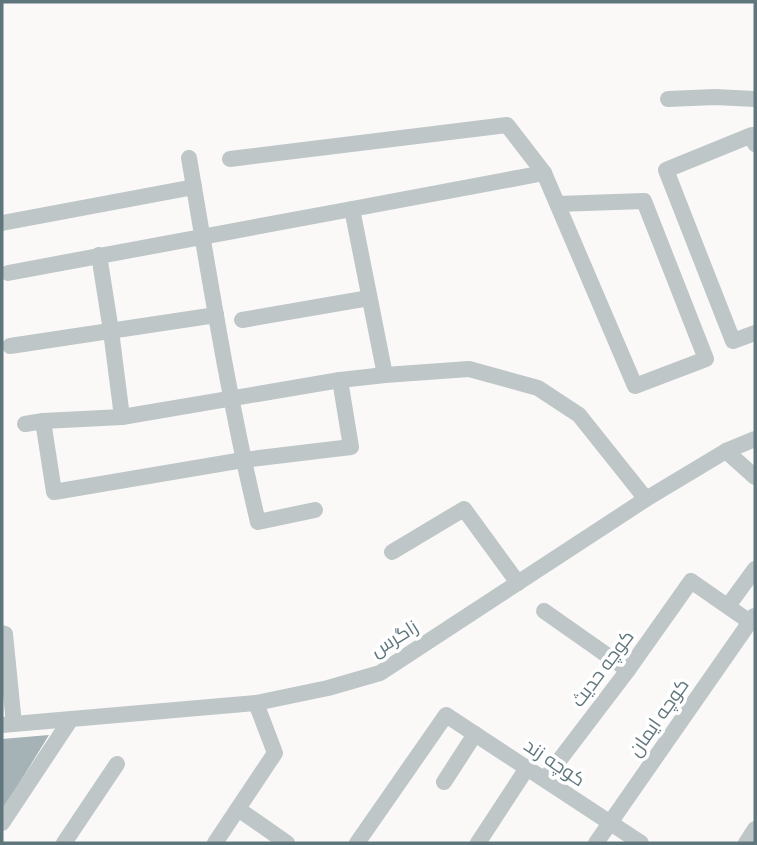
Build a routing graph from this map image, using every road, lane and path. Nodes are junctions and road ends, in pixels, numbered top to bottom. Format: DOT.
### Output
graph roads {
  1 [pos="668,99"];
  2 [pos="755,99"];
  3 [pos="755,144"];
  4 [pos="189,158"];
  5 [pos="230,159"];
  6 [pos="544,173"];
  7 [pos="194,187"];
  8 [pos="557,204"];
  9 [pos="352,209"];
  10 [pos="2,223"];
  11 [pos="203,236"];
  12 [pos="99,255"];
  13 [pos="8,273"];
  14 [pos="369,298"];
  15 [pos="216,315"];
  16 [pos="242,320"];
  17 [pos="111,331"];
  18 [pos="755,333"];
  19 [pos="10,346"];
  20 [pos="385,375"];
  21 [pos="340,380"];
  22 [pos="231,398"];
  23 [pos="122,417"];
  24 [pos="43,421"];
  25 [pos="25,424"];
  26 [pos="755,439"];
  27 [pos="726,451"];
  28 [pos="243,460"];
  29 [pos="755,477"];
  30 [pos="646,499"];
  31 [pos="315,510"];
  32 [pos="392,552"];
  33 [pos="755,569"];
  34 [pos="518,583"];
  35 [pos="728,606"];
  36 [pos="544,611"];
  37 [pos="753,618"];
  38 [pos="2,633"];
  39 [pos="628,670"];
  40 [pos="256,703"];
  41 [pos="72,719"];
  42 [pos="8,725"];
  43 [pos="475,734"];
  44 [pos="117,764"];
  45 [pos="527,768"];
  46 [pos="545,779"];
  47 [pos="444,782"];
  48 [pos="238,809"];
  49 [pos="2,822"];
  50 [pos="610,824"];
  51 [pos="755,830"];
  52 [pos="64,843"];
  53 [pos="215,843"];
  54 [pos="287,843"];
  55 [pos="357,843"];
  56 [pos="478,843"];
  57 [pos="596,843"];
  58 [pos="641,843"];
  59 [pos="746,843"];
  1 -- 2 [label="street"];
  3 -- 18 [label="street"];
  4 -- 7 [label="street"];
  5 -- 6 [label="street"];
  6 -- 8 [label="street"];
  6 -- 9 [label="street"];
  7 -- 10 [label="street"];
  7 -- 11 [label="street"];
  8 -- 8 [label="street"];
  9 -- 11 [label="street"];
  9 -- 14 [label="street"];
  11 -- 12 [label="street"];
  11 -- 15 [label="street"];
  12 -- 13 [label="street"];
  12 -- 17 [label="street"];
  14 -- 16 [label="street"];
  14 -- 20 [label="street"];
  15 -- 17 [label="street"];
  15 -- 22 [label="street"];
  17 -- 19 [label="street"];
  17 -- 23 [label="street"];
  20 -- 21 [label="street"];
  20 -- 30 [label="street"];
  21 -- 22 [label="street"];
  21 -- 28 [label="street"];
  22 -- 23 [label="street"];
  22 -- 28 [label="street"];
  23 -- 24 [label="street"];
  24 -- 25 [label="street"];
  24 -- 28 [label="street"];
  26 -- 27 [label="street, زاگرس"];
  27 -- 29 [label="street"];
  27 -- 30 [label="street, زاگرس"];
  28 -- 31 [label="street"];
  30 -- 34 [label="street, زاگرس"];
  32 -- 34 [label="street"];
  33 -- 35 [label="street"];
  34 -- 40 [label="street, زاگرس"];
  35 -- 37 [label="street"];
  35 -- 39 [label="street, کوچه حدیث"];
  36 -- 39 [label="street"];
  37 -- 50 [label="street, کوچه ایمان"];
  38 -- 42 [label="street"];
  39 -- 46 [label="street, کوچه حدیث"];
  40 -- 41 [label="street, زاگرس"];
  40 -- 48 [label="street"];
  41 -- 42 [label="street, زاگرس"];
  41 -- 49 [label="street"];
  43 -- 45 [label="street, کوچه زند"];
  43 -- 47 [label="street"];
  43 -- 55 [label="street, کوچه زند"];
  44 -- 52 [label="street"];
  45 -- 46 [label="street, کوچه زند"];
  45 -- 56 [label="street"];
  46 -- 50 [label="street, کوچه زند"];
  48 -- 53 [label="street"];
  48 -- 54 [label="street"];
  50 -- 57 [label="street, کوچه ایمان"];
  50 -- 58 [label="street, کوچه زند"];
  51 -- 59 [label="street"];
}
